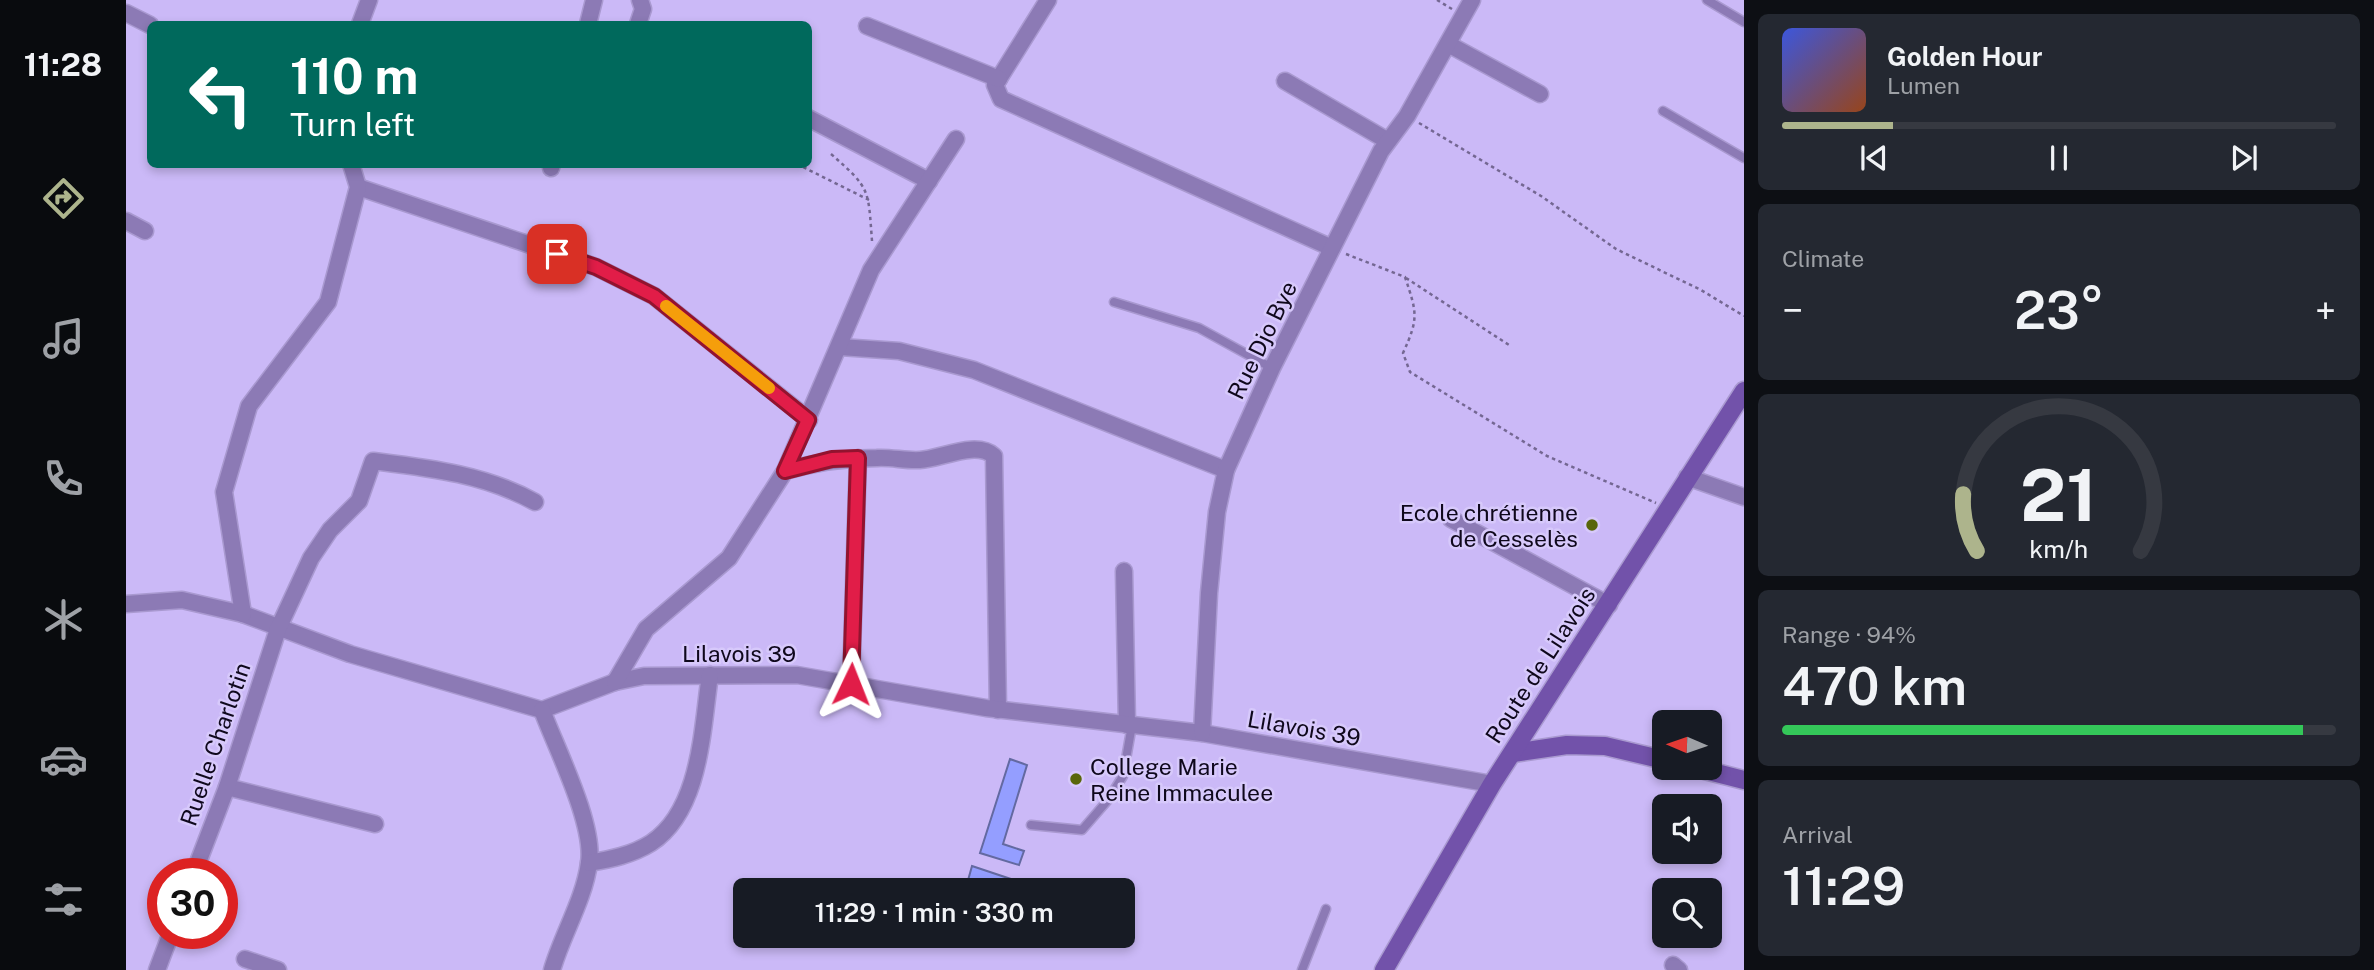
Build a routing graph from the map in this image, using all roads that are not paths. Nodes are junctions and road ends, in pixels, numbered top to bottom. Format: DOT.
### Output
graph roads {
  1 [pos="369,0"];
  2 [pos="594,0"];
  3 [pos="640,0"];
  4 [pos="1048,0"];
  5 [pos="1472,0"];
  6 [pos="1707,0"];
  7 [pos="126,13"];
  8 [pos="361,21"];
  9 [pos="589,21"];
  10 [pos="639,21"];
  11 [pos="1744,22"];
  12 [pos="147,24"];
  13 [pos="867,26"];
  14 [pos="1448,44"];
  15 [pos="999,79"];
  16 [pos="1285,82"];
  17 [pos="1540,94"];
  18 [pos="1663,111"];
  19 [pos="812,120"];
  20 [pos="956,139"];
  21 [pos="1388,141"];
  22 [pos="1744,158"];
  23 [pos="352,168"];
  24 [pos="929,181"];
  25 [pos="358,187"];
  26 [pos="126,221"];
  27 [pos="145,231"];
  28 [pos="1332,248"];
  29 [pos="1114,302"];
  30 [pos="839,347"];
  31 [pos="1272,368"];
  32 [pos="1744,391"];
  33 [pos="808,420"];
  34 [pos="858,458"];
  35 [pos="1226,470"];
  36 [pos="785,471"];
  37 [pos="1687,477"];
  38 [pos="1744,497"];
  39 [pos="535,502"];
  40 [pos="1451,519"];
  41 [pos="1124,571"];
  42 [pos="126,604"];
  43 [pos="1609,605"];
  44 [pos="243,614"];
  45 [pos="278,629"];
  46 [pos="710,675"];
  47 [pos="615,682"];
  48 [pos="851,684"];
  49 [pos="542,710"];
  50 [pos="998,710"];
  51 [pos="1129,725"];
  52 [pos="1202,733"];
  53 [pos="1513,753"];
  54 [pos="1652,757"];
  55 [pos="1722,774"];
  56 [pos="1744,780"];
  57 [pos="1492,784"];
  58 [pos="227,787"];
  59 [pos="375,824"];
  60 [pos="1031,825"];
  61 [pos="200,858"];
  62 [pos="589,863"];
  63 [pos="1326,909"];
  64 [pos="165,949"];
  65 [pos="245,959"];
  66 [pos="157,970"];
  67 [pos="278,970"];
  68 [pos="552,970"];
  69 [pos="1302,970"];
  70 [pos="1384,970"];
  1 -- 8 [label="street"];
  2 -- 9 [label="street"];
  3 -- 10 [label="street"];
  4 -- 15 [label="street"];
  5 -- 14 [label="street, Rue Djo Bye"];
  6 -- 11 [label="lane"];
  7 -- 12 [label="street"];
  13 -- 15 [label="street"];
  14 -- 17 [label="street"];
  14 -- 21 [label="street, Rue Djo Bye"];
  15 -- 28 [label="street"];
  16 -- 21 [label="street"];
  18 -- 22 [label="lane"];
  19 -- 24 [label="street"];
  20 -- 24 [label="street"];
  21 -- 28 [label="street, Rue Djo Bye"];
  23 -- 25 [label="street"];
  24 -- 30 [label="street"];
  25 -- 33 [label="street"];
  25 -- 44 [label="street"];
  26 -- 27 [label="street"];
  28 -- 31 [label="street, Rue Djo Bye"];
  29 -- 31 [label="lane"];
  30 -- 33 [label="street"];
  30 -- 35 [label="street"];
  31 -- 35 [label="street, Rue Djo Bye"];
  32 -- 37 [label="main road, Route de Lilavois"];
  33 -- 36 [label="street"];
  34 -- 36 [label="street"];
  34 -- 48 [label="street"];
  34 -- 50 [label="street"];
  35 -- 52 [label="street, Rue Djo Bye"];
  36 -- 47 [label="street"];
  37 -- 38 [label="street"];
  37 -- 43 [label="main road, Route de Lilavois"];
  39 -- 45 [label="street, Ruelle Charlotin"];
  40 -- 43 [label="street"];
  41 -- 51 [label="street"];
  42 -- 44 [label="street"];
  43 -- 53 [label="main road, Route de Lilavois"];
  44 -- 45 [label="street"];
  45 -- 49 [label="street"];
  45 -- 58 [label="street, Ruelle Charlotin"];
  46 -- 47 [label="street, Lilavois 39"];
  46 -- 48 [label="street, Lilavois 39"];
  46 -- 62 [label="street"];
  47 -- 49 [label="street, Lilavois 39"];
  48 -- 50 [label="street, Lilavois 39"];
  49 -- 62 [label="street"];
  50 -- 51 [label="street, Lilavois 39"];
  51 -- 52 [label="street, Lilavois 39"];
  51 -- 60 [label="lane"];
  52 -- 57 [label="street, Lilavois 39"];
  53 -- 54 [label="main road"];
  53 -- 57 [label="main road, Route de Lilavois"];
  55 -- 56 [label="main road"];
  57 -- 70 [label="main road, Route de Lilavois"];
  58 -- 59 [label="street"];
  58 -- 61 [label="street, Ruelle Charlotin"];
  62 -- 68 [label="street"];
  63 -- 69 [label="lane"];
  64 -- 66 [label="street"];
  65 -- 67 [label="street"];
}
